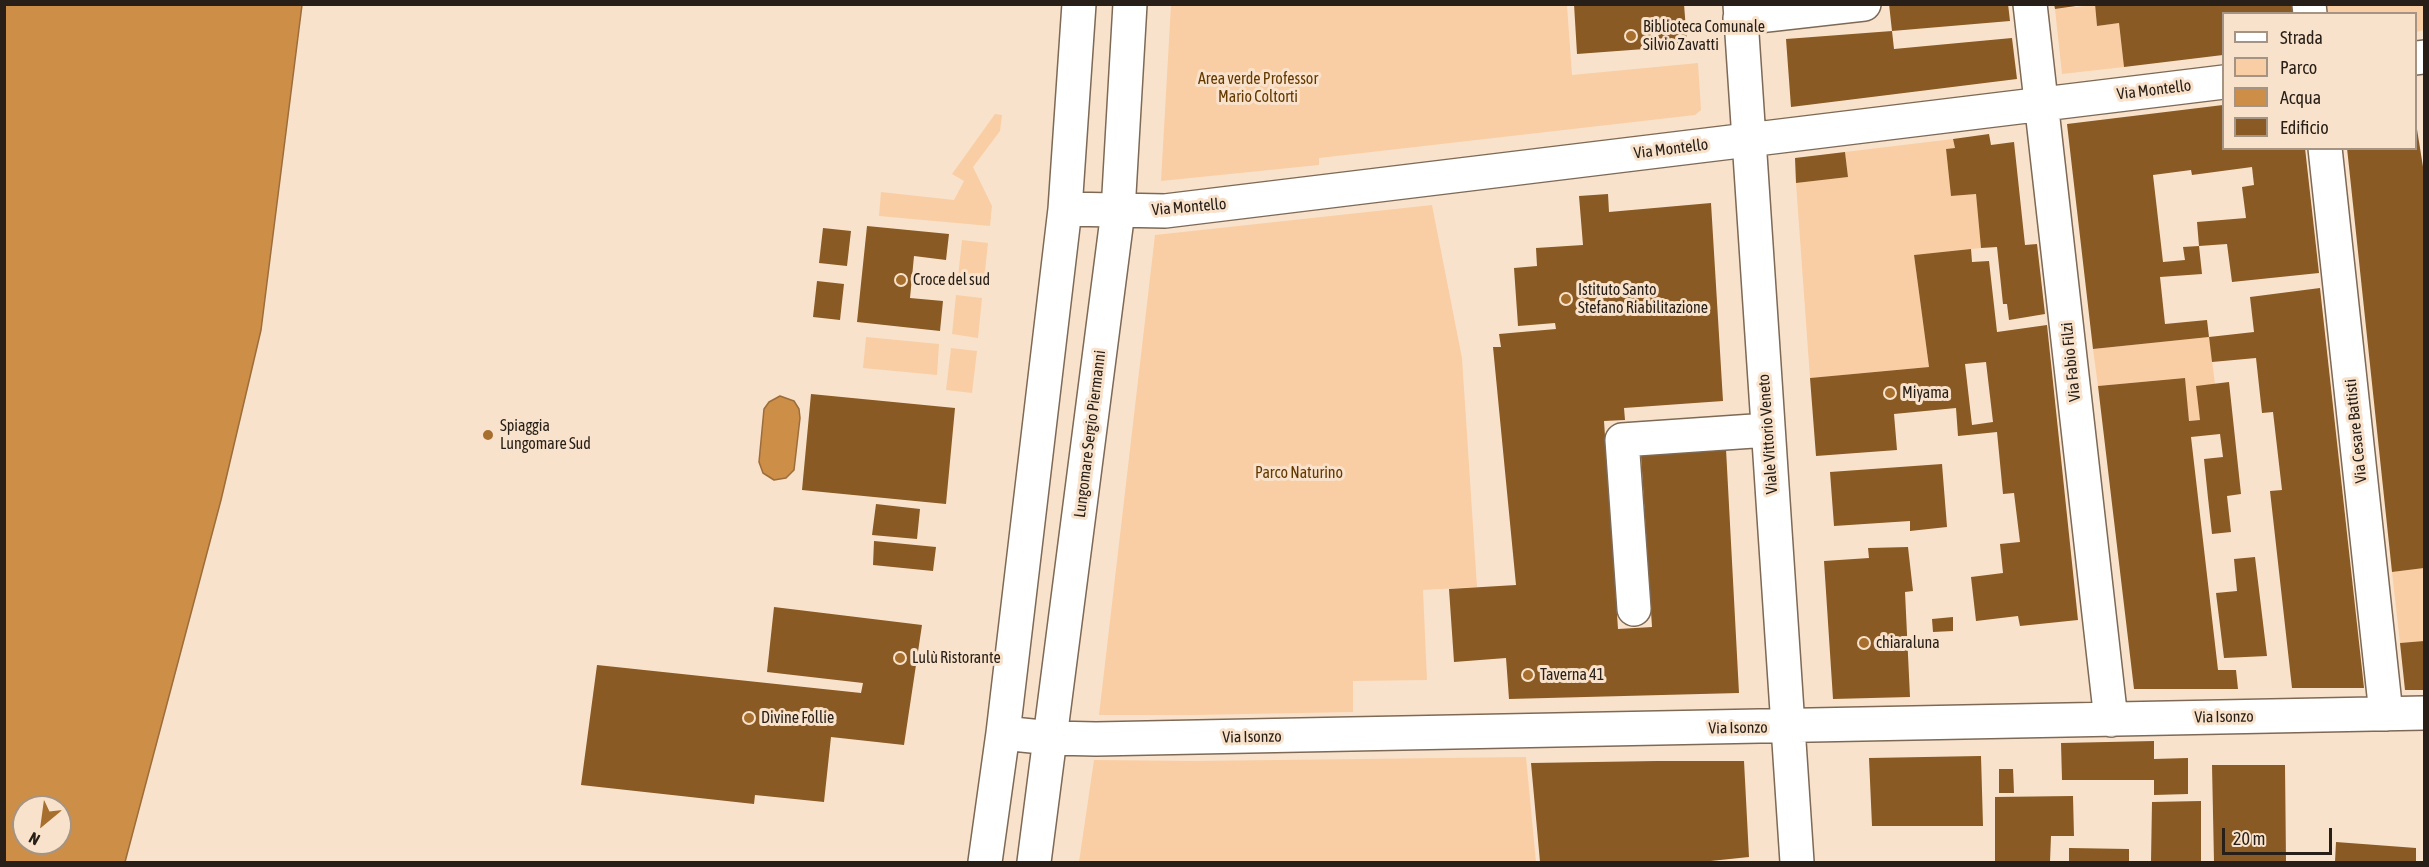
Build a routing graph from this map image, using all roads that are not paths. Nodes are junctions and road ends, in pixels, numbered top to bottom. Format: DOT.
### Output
graph roads {
  1 [pos="1079,4"];
  2 [pos="1130,4"];
  3 [pos="1864,4"];
  4 [pos="2030,4"];
  5 [pos="1740,11"];
  6 [pos="2222,81"];
  7 [pos="2042,104"];
  8 [pos="1749,140"];
  9 [pos="2325,150"];
  10 [pos="1065,209"];
  11 [pos="1118,211"];
  12 [pos="1768,429"];
  13 [pos="1634,609"];
  14 [pos="2424,713"];
  15 [pos="2386,714"];
  16 [pos="2111,720"];
  17 [pos="1788,727"];
  18 [pos="1003,733"];
  19 [pos="1051,738"];
  20 [pos="985,862"];
  21 [pos="1034,862"];
  22 [pos="1797,862"];
  1 -- 10 [label="street"];
  2 -- 11 [label="street, Lungomare Sergio Piermanni"];
  3 -- 5 [label="street"];
  4 -- 7 [label="street, Via Fabio Filzi"];
  5 -- 8 [label="street, Viale Vittorio Veneto"];
  6 -- 7 [label="street, Via Montello"];
  7 -- 8 [label="street, Via Montello"];
  7 -- 16 [label="street, Via Fabio Filzi"];
  8 -- 11 [label="street, Via Montello"];
  8 -- 12 [label="street, Viale Vittorio Veneto"];
  9 -- 15 [label="street, Via Cesare Battisti"];
  10 -- 11 [label="street, Via Montello"];
  10 -- 18 [label="street"];
  11 -- 19 [label="street, Lungomare Sergio Piermanni"];
  12 -- 13 [label="street"];
  12 -- 17 [label="street, Viale Vittorio Veneto"];
  14 -- 15 [label="street, Via Isonzo"];
  15 -- 16 [label="street, Via Isonzo"];
  16 -- 17 [label="street, Via Isonzo"];
  17 -- 19 [label="street, Via Isonzo"];
  17 -- 22 [label="street, Viale Vittorio Veneto"];
  18 -- 19 [label="street, Via Isonzo"];
  18 -- 20 [label="street"];
  19 -- 21 [label="street, Lungomare Sergio Piermanni"];
}
